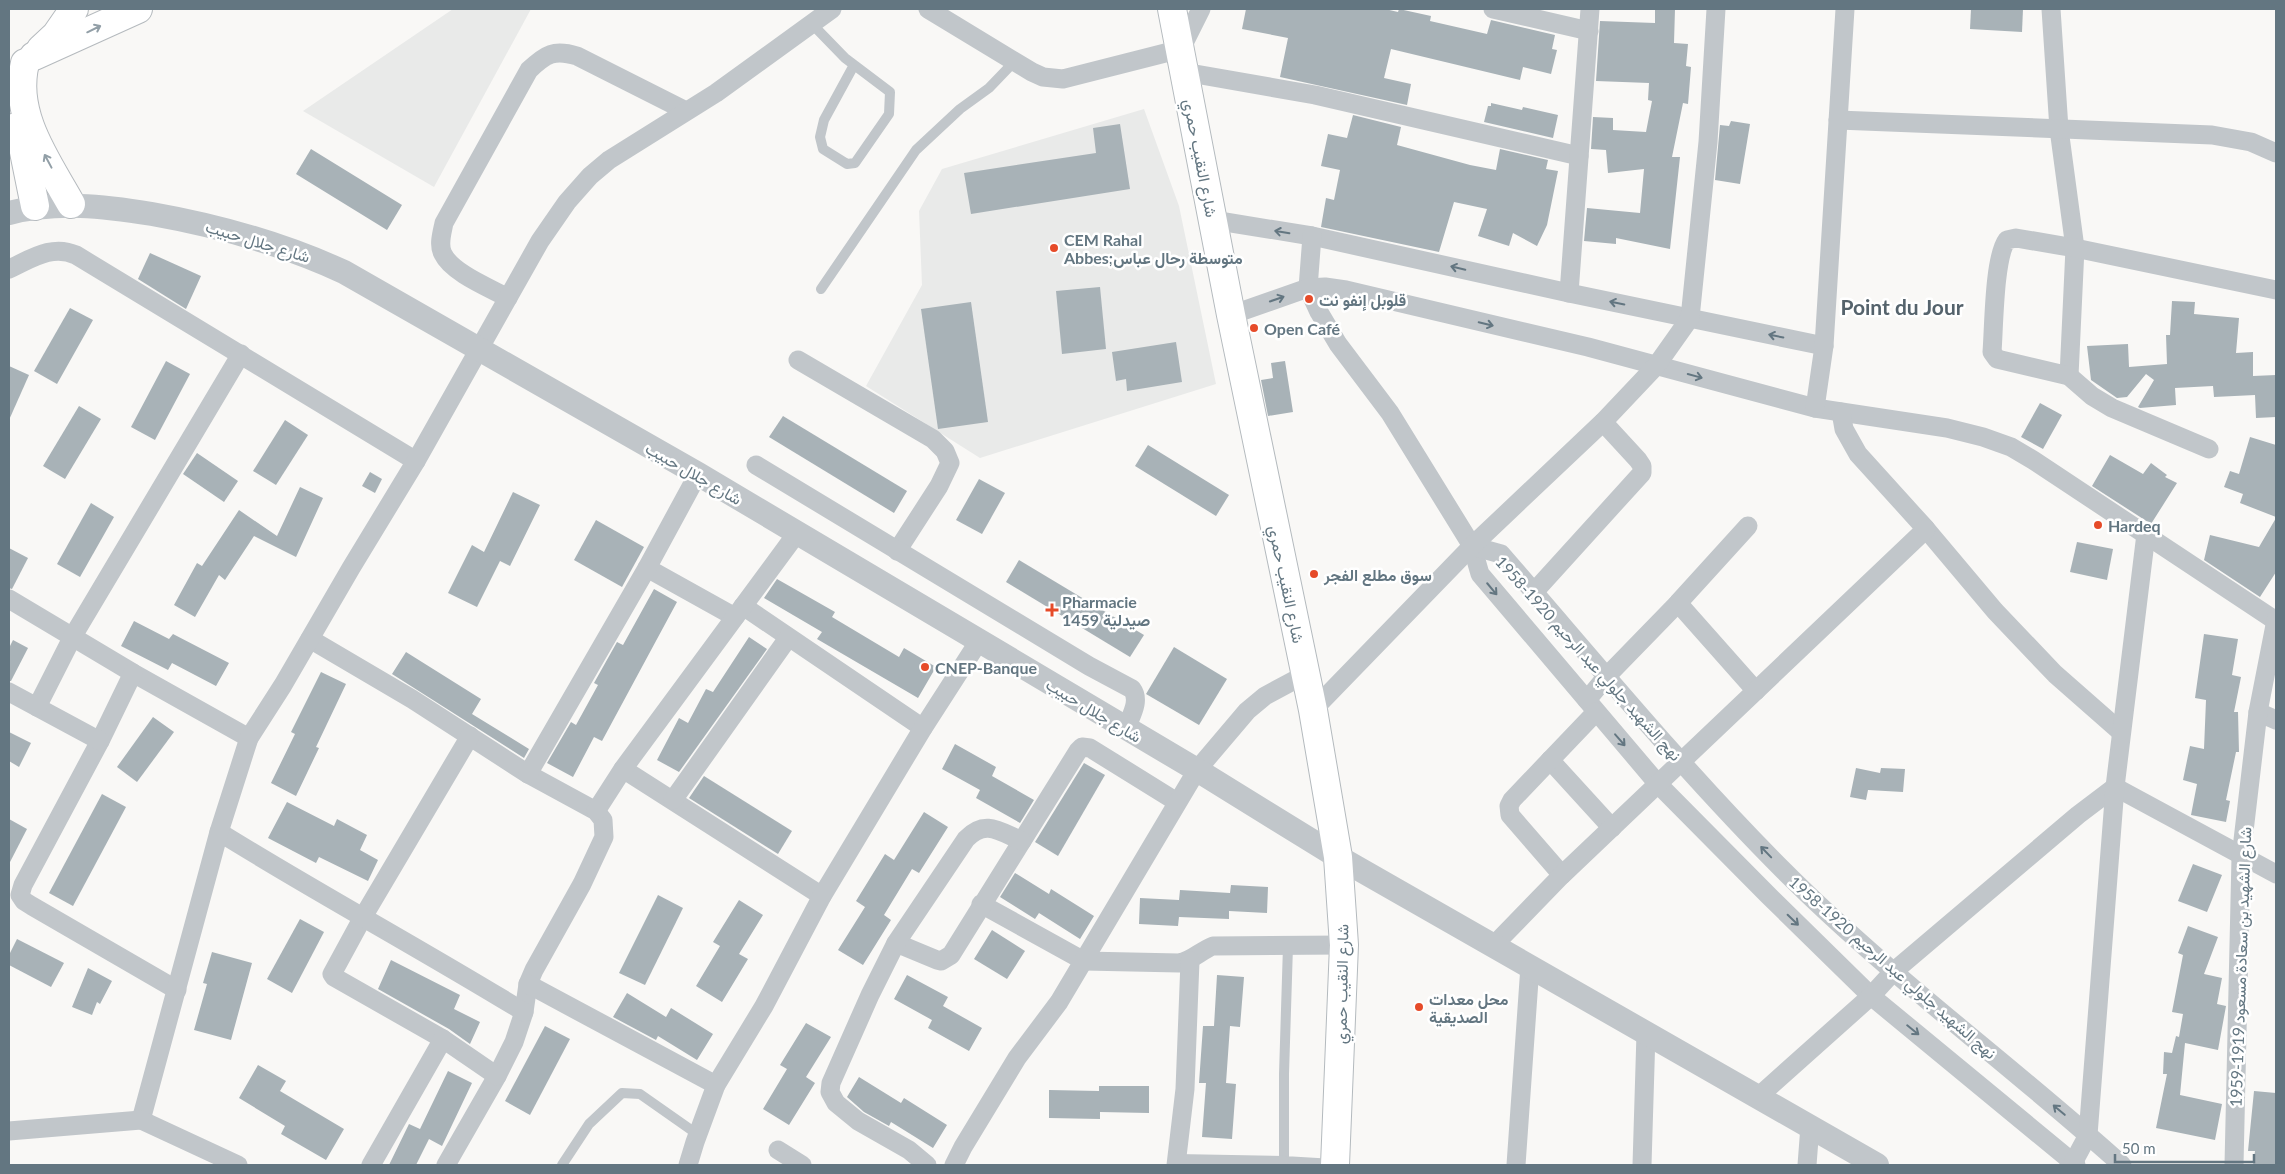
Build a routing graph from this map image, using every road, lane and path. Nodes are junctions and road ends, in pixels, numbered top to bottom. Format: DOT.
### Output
graph roads {
  1 [pos="74,9"];
  2 [pos="138,9"];
  3 [pos="832,9"];
  4 [pos="928,9"];
  5 [pos="1172,9"];
  6 [pos="1201,9"];
  7 [pos="1493,9"];
  8 [pos="1590,9"];
  9 [pos="1716,9"];
  10 [pos="1845,9"];
  11 [pos="2051,9"];
  12 [pos="812,24"];
  13 [pos="1589,31"];
  14 [pos="1182,60"];
  15 [pos="1015,61"];
  16 [pos="23,65"];
  17 [pos="854,65"];
  18 [pos="686,112"];
  19 [pos="9,119"];
  20 [pos="1838,120"];
  21 [pos="2058,129"];
  22 [pos="2276,153"];
  23 [pos="1579,156"];
  24 [pos="71,204"];
  25 [pos="36,206"];
  26 [pos="9,213"];
  27 [pos="1213,220"];
  28 [pos="1312,236"];
  29 [pos="2075,248"];
  30 [pos="9,269"];
  31 [pos="821,288"];
  32 [pos="1308,288"];
  33 [pos="2276,290"];
  34 [pos="1569,293"];
  35 [pos="508,298"];
  36 [pos="1231,315"];
  37 [pos="1690,318"];
  38 [pos="1824,346"];
  39 [pos="480,350"];
  40 [pos="241,354"];
  41 [pos="798,360"];
  42 [pos="1656,366"];
  43 [pos="2069,376"];
  44 [pos="1814,408"];
  45 [pos="1841,412"];
  46 [pos="1602,422"];
  47 [pos="2209,449"];
  48 [pos="416,461"];
  49 [pos="756,465"];
  50 [pos="698,474"];
  51 [pos="1748,526"];
  52 [pos="1926,529"];
  53 [pos="797,533"];
  54 [pos="2146,534"];
  55 [pos="1472,546"];
  56 [pos="897,550"];
  57 [pos="647,568"];
  58 [pos="1534,592"];
  59 [pos="9,599"];
  60 [pos="1678,603"];
  61 [pos="739,612"];
  62 [pos="2276,620"];
  63 [pos="73,636"];
  64 [pos="788,638"];
  65 [pos="310,639"];
  66 [pos="980,642"];
  67 [pos="133,673"];
  68 [pos="1306,674"];
  69 [pos="1606,677"];
  70 [pos="1756,691"];
  71 [pos="9,692"];
  72 [pos="1592,706"];
  73 [pos="37,708"];
  74 [pos="1313,710"];
  75 [pos="2258,712"];
  76 [pos="2276,720"];
  77 [pos="923,728"];
  78 [pos="1126,729"];
  79 [pos="2121,732"];
  80 [pos="470,736"];
  81 [pos="249,738"];
  82 [pos="100,741"];
  83 [pos="1550,760"];
  84 [pos="1680,762"];
  85 [pos="623,770"];
  86 [pos="1197,770"];
  87 [pos="528,774"];
  88 [pos="1658,784"];
  89 [pos="2115,787"];
  90 [pos="674,800"];
  91 [pos="1178,802"];
  92 [pos="596,811"];
  93 [pos="1612,828"];
  94 [pos="219,832"];
  95 [pos="1022,841"];
  96 [pos="1338,857"];
  97 [pos="2241,857"];
  98 [pos="1785,872"];
  99 [pos="2276,874"];
  100 [pos="1562,875"];
  101 [pos="822,896"];
  102 [pos="1769,896"];
  103 [pos="982,904"];
  104 [pos="363,917"];
  105 [pos="896,943"];
  106 [pos="1344,945"];
  107 [pos="1494,945"];
  108 [pos="1288,946"];
  109 [pos="1084,960"];
  110 [pos="1190,961"];
  111 [pos="1530,966"];
  112 [pos="1894,972"];
  113 [pos="528,984"];
  114 [pos="177,990"];
  115 [pos="1871,996"];
  116 [pos="524,1012"];
  117 [pos="1646,1033"];
  118 [pos="444,1039"];
  119 [pos="497,1076"];
  120 [pos="716,1085"];
  121 [pos="1759,1096"];
  122 [pos="141,1120"];
  123 [pos="1810,1126"];
  124 [pos="9,1131"];
  125 [pos="698,1134"];
  126 [pos="2088,1135"];
  127 [pos="778,1150"];
  128 [pos="904,1158"];
  129 [pos="1284,1161"];
  130 [pos="1176,1162"];
  131 [pos="2075,1164"];
  132 [pos="238,1165"];
  133 [pos="372,1165"];
  134 [pos="446,1165"];
  135 [pos="562,1165"];
  136 [pos="688,1165"];
  137 [pos="802,1165"];
  138 [pos="928,1165"];
  139 [pos="954,1165"];
  140 [pos="1335,1165"];
  141 [pos="1516,1165"];
  142 [pos="1642,1165"];
  143 [pos="1807,1165"];
  144 [pos="1877,1165"];
  145 [pos="2122,1165"];
  146 [pos="2234,1165"];
  1 -- 16 [label="main road"];
  16 -- 2 [label="main road, one-way"];
  3 -- 12 [label="street"];
  4 -- 15 [label="street"];
  5 -- 14 [label="main road, شارع النقيب حمري"];
  6 -- 14 [label="street"];
  7 -- 13 [label="street"];
  8 -- 13 [label="street"];
  9 -- 37 [label="street"];
  10 -- 20 [label="street"];
  11 -- 21 [label="street"];
  12 -- 17 [label="lane"];
  12 -- 18 [label="street"];
  13 -- 23 [label="street"];
  14 -- 15 [label="street"];
  14 -- 23 [label="street"];
  14 -- 27 [label="main road, شارع النقيب حمري"];
  15 -- 31 [label="lane"];
  24 -- 16 [label="main road, one-way"];
  17 -- 17 [label="lane"];
  18 -- 35 [label="street"];
  18 -- 35 [label="street"];
  19 -- 25 [label="main road"];
  20 -- 21 [label="street"];
  20 -- 38 [label="street"];
  21 -- 22 [label="street"];
  21 -- 29 [label="street"];
  23 -- 34 [label="street"];
  24 -- 25 [label="street, شارع جلال حبيب"];
  24 -- 39 [label="street, شارع جلال حبيب"];
  25 -- 26 [label="street, شارع جلال حبيب"];
  28 -- 27 [label="street, one-way"];
  27 -- 36 [label="main road, شارع النقيب حمري"];
  28 -- 32 [label="street"];
  34 -- 28 [label="street, one-way"];
  29 -- 33 [label="street"];
  29 -- 43 [label="street"];
  29 -- 43 [label="street"];
  30 -- 40 [label="street"];
  36 -- 32 [label="street, one-way"];
  32 -- 42 [label="street, one-way"];
  32 -- 55 [label="street"];
  37 -- 34 [label="street, one-way"];
  35 -- 39 [label="street"];
  36 -- 68 [label="main road, شارع النقيب حمري"];
  38 -- 37 [label="street, one-way"];
  37 -- 42 [label="street"];
  38 -- 44 [label="street"];
  39 -- 48 [label="street"];
  39 -- 50 [label="street, شارع جلال حبيب"];
  40 -- 48 [label="street"];
  40 -- 63 [label="street"];
  41 -- 56 [label="street"];
  42 -- 44 [label="street, one-way"];
  42 -- 46 [label="street"];
  43 -- 47 [label="street"];
  44 -- 45 [label="street"];
  45 -- 52 [label="street"];
  45 -- 54 [label="street"];
  46 -- 55 [label="street"];
  46 -- 58 [label="street"];
  48 -- 65 [label="street"];
  49 -- 56 [label="street"];
  50 -- 53 [label="street, شارع جلال حبيب"];
  50 -- 57 [label="street"];
  51 -- 60 [label="street"];
  52 -- 70 [label="street"];
  52 -- 79 [label="street"];
  53 -- 61 [label="street"];
  53 -- 66 [label="street, شارع جلال حبيب"];
  54 -- 62 [label="street"];
  54 -- 79 [label="street"];
  55 -- 58 [label="street, نهج الشهيد جلولي عبد الرحيم 1920-1958"];
  55 -- 72 [label="street, نهج الشهيد جلولي عبد الرحيم 1920-1958, one-way"];
  55 -- 74 [label="street"];
  56 -- 78 [label="street"];
  57 -- 61 [label="street"];
  57 -- 87 [label="street"];
  58 -- 69 [label="street, نهج الشهيد جلولي عبد الرحيم 1920-1958"];
  59 -- 63 [label="street"];
  60 -- 69 [label="street"];
  60 -- 70 [label="street"];
  61 -- 64 [label="street"];
  61 -- 85 [label="street"];
  62 -- 75 [label="street, شارع الشهيد بن سعادة مسعود 1919-1959"];
  63 -- 67 [label="street"];
  63 -- 73 [label="street"];
  64 -- 77 [label="street"];
  64 -- 90 [label="street"];
  65 -- 80 [label="street"];
  65 -- 81 [label="street"];
  66 -- 77 [label="street"];
  66 -- 78 [label="street, شارع جلال حبيب"];
  67 -- 81 [label="street"];
  67 -- 82 [label="street"];
  68 -- 74 [label="main road, شارع النقيب حمري"];
  68 -- 86 [label="street"];
  69 -- 72 [label="street"];
  69 -- 84 [label="street, نهج الشهيد جلولي عبد الرحيم 1920-1958"];
  70 -- 84 [label="street"];
  71 -- 73 [label="street"];
  72 -- 83 [label="street"];
  72 -- 88 [label="street, نهج الشهيد جلولي عبد الرحيم 1920-1958, one-way"];
  73 -- 82 [label="street"];
  74 -- 96 [label="main road, شارع النقيب حمري"];
  75 -- 76 [label="street"];
  75 -- 97 [label="street, شارع الشهيد بن سعادة مسعود 1919-1959"];
  77 -- 101 [label="street"];
  78 -- 86 [label="street, شارع جلال حبيب"];
  79 -- 89 [label="street"];
  80 -- 87 [label="street"];
  80 -- 104 [label="street"];
  81 -- 94 [label="street"];
  82 -- 114 [label="street"];
  83 -- 93 [label="street"];
  83 -- 100 [label="street"];
  84 -- 88 [label="street"];
  98 -- 84 [label="street, نهج الشهيد جلولي عبد الرحيم 1920-1958, one-way"];
  85 -- 90 [label="street"];
  85 -- 92 [label="street"];
  86 -- 91 [label="street"];
  86 -- 96 [label="street, شارع جلال حبيب"];
  87 -- 92 [label="street"];
  88 -- 93 [label="street"];
  88 -- 102 [label="street, نهج الشهيد جلولي عبد الرحيم 1920-1958"];
  89 -- 97 [label="street"];
  89 -- 112 [label="street"];
  89 -- 126 [label="street"];
  90 -- 101 [label="street"];
  91 -- 95 [label="street"];
  91 -- 109 [label="street"];
  92 -- 113 [label="street"];
  93 -- 100 [label="street"];
  94 -- 104 [label="street"];
  94 -- 114 [label="street"];
  95 -- 103 [label="street"];
  95 -- 105 [label="street"];
  96 -- 106 [label="main road, شارع النقيب حمري"];
  96 -- 107 [label="street, شارع جلال حبيب"];
  97 -- 99 [label="street"];
  97 -- 146 [label="street, شارع الشهيد بن سعادة مسعود 1919-1959"];
  98 -- 102 [label="street"];
  98 -- 112 [label="street, نهج الشهيد جلولي عبد الرحيم 1920-1958"];
  100 -- 107 [label="street"];
  101 -- 120 [label="street"];
  102 -- 115 [label="street, نهج الشهيد جلولي عبد الرحيم 1920-1958, one-way"];
  103 -- 105 [label="street"];
  103 -- 109 [label="street"];
  104 -- 116 [label="street"];
  104 -- 118 [label="street"];
  105 -- 128 [label="street"];
  106 -- 108 [label="street"];
  106 -- 140 [label="main road, شارع النقيب حمري"];
  107 -- 111 [label="street, شارع جلال حبيب"];
  108 -- 110 [label="street"];
  108 -- 129 [label="lane"];
  109 -- 110 [label="street"];
  109 -- 139 [label="street"];
  110 -- 130 [label="street"];
  111 -- 117 [label="street, شارع جلال حبيب"];
  111 -- 141 [label="street"];
  112 -- 115 [label="street"];
  126 -- 112 [label="street, نهج الشهيد جلولي عبد الرحيم 1920-1958, one-way"];
  113 -- 116 [label="street"];
  113 -- 120 [label="street"];
  114 -- 122 [label="street"];
  115 -- 121 [label="street"];
  115 -- 131 [label="street, نهج الشهيد جلولي عبد الرحيم 1920-1958, one-way"];
  116 -- 119 [label="street"];
  117 -- 121 [label="street, شارع جلال حبيب"];
  117 -- 142 [label="street"];
  118 -- 119 [label="street"];
  118 -- 133 [label="street"];
  119 -- 134 [label="street"];
  120 -- 125 [label="street"];
  121 -- 123 [label="street, شارع جلال حبيب"];
  122 -- 124 [label="street"];
  122 -- 132 [label="street"];
  123 -- 143 [label="street"];
  123 -- 144 [label="street, شارع جلال حبيب"];
  125 -- 135 [label="lane"];
  125 -- 136 [label="street"];
  126 -- 131 [label="street"];
  126 -- 145 [label="street, نهج الشهيد جلولي عبد الرحيم 1920-1958"];
  127 -- 137 [label="street"];
  128 -- 138 [label="street"];
  129 -- 130 [label="lane"];
  129 -- 140 [label="lane"];
}
